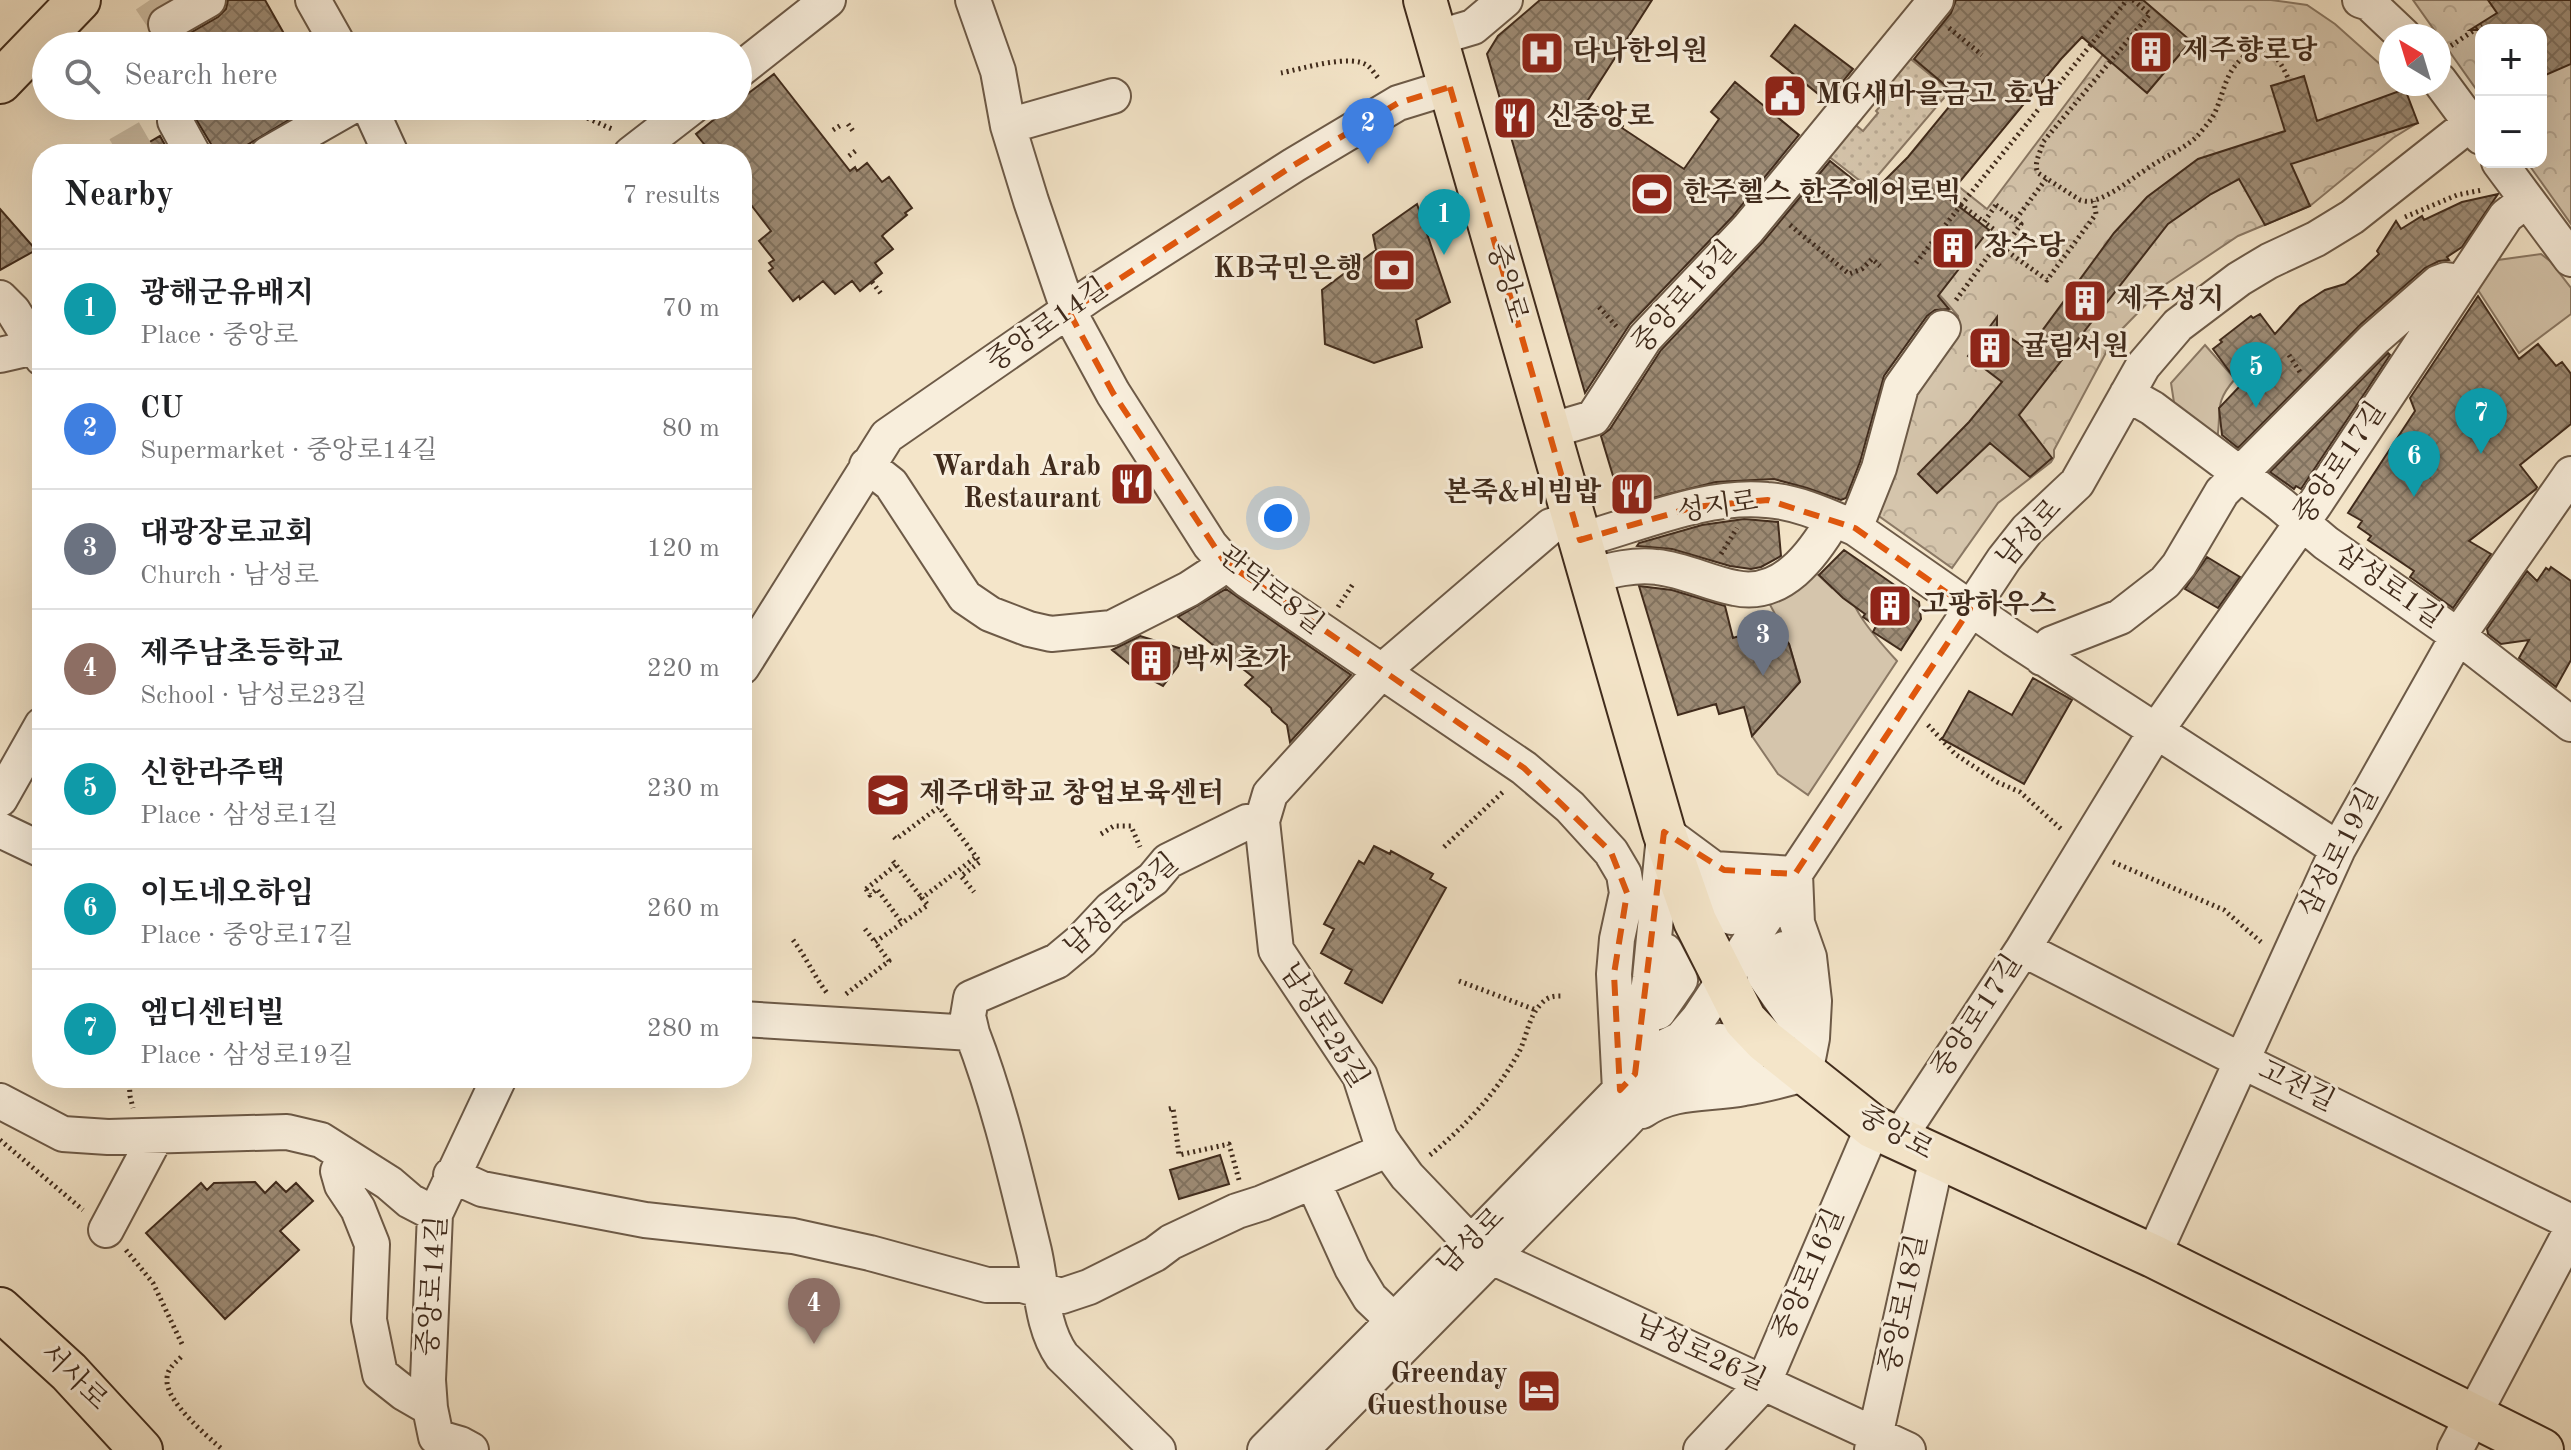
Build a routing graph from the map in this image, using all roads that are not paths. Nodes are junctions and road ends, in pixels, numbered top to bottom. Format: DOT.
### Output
graph roads {
  1 [pos="79,0"];
  2 [pos="208,0"];
  3 [pos="313,0"];
  4 [pos="828,0"];
  5 [pos="973,0"];
  6 [pos="1505,0"];
  7 [pos="2367,1"];
  8 [pos="1932,5"];
  9 [pos="1430,19"];
  10 [pos="166,24"];
  11 [pos="2391,24"];
  12 [pos="48,32"];
  13 [pos="331,32"];
  14 [pos="32,49"];
  15 [pos="752,60"];
  16 [pos="0,82"];
  17 [pos="2451,82"];
  18 [pos="1450,87"];
  19 [pos="1113,96"];
  20 [pos="328,120"];
  21 [pos="375,120"];
  22 [pos="675,120"];
  23 [pos="175,121"];
  24 [pos="1008,126"];
  25 [pos="2475,128"];
  26 [pos="2475,131"];
  27 [pos="188,144"];
  28 [pos="286,144"];
  29 [pos="386,144"];
  30 [pos="644,144"];
  31 [pos="2497,174"];
  32 [pos="2527,200"];
  33 [pos="2571,259"];
  34 [pos="2462,282"];
  35 [pos="0,298"];
  36 [pos="1069,312"];
  37 [pos="1950,313"];
  38 [pos="32,337"];
  39 [pos="32,349"];
  40 [pos="0,355"];
  41 [pos="2127,394"];
  42 [pos="1549,431"];
  43 [pos="867,465"];
  44 [pos="2239,474"];
  45 [pos="2571,474"];
  46 [pos="2302,522"];
  47 [pos="1845,524"];
  48 [pos="1582,545"];
  49 [pos="1224,561"];
  50 [pos="1970,609"];
  51 [pos="2458,636"];
  52 [pos="752,651"];
  53 [pos="2042,658"];
  54 [pos="1381,672"];
  55 [pos="2571,724"];
  56 [pos="2156,731"];
  57 [pos="32,743"];
  58 [pos="0,799"];
  59 [pos="1262,821"];
  60 [pos="0,830"];
  61 [pos="1664,832"];
  62 [pos="32,845"];
  63 [pos="2338,849"];
  64 [pos="1795,874"];
  65 [pos="2023,949"];
  66 [pos="1724,980"];
  67 [pos="752,1020"];
  68 [pos="972,1033"];
  69 [pos="1681,1039"];
  70 [pos="2242,1061"];
  71 [pos="1805,1074"];
  72 [pos="1628,1082"];
  73 [pos="494,1088"];
  74 [pos="0,1101"];
  75 [pos="1622,1125"];
  76 [pos="1886,1133"];
  77 [pos="156,1136"];
  78 [pos="1386,1147"];
  79 [pos="345,1156"];
  80 [pos="1937,1157"];
  81 [pos="451,1175"];
  82 [pos="1313,1182"];
  83 [pos="435,1214"];
  84 [pos="2571,1222"];
  85 [pos="106,1230"];
  86 [pos="2571,1231"];
  87 [pos="1482,1250"];
  88 [pos="2153,1256"];
  89 [pos="1041,1291"];
  90 [pos="0,1309"];
  91 [pos="1394,1321"];
  92 [pos="1763,1384"];
  93 [pos="428,1431"];
  94 [pos="2463,1433"];
  95 [pos="1874,1442"];
  96 [pos="141,1450"];
  97 [pos="471,1450"];
  98 [pos="1158,1450"];
  99 [pos="1265,1450"];
  100 [pos="1301,1450"];
  101 [pos="1701,1450"];
  102 [pos="1908,1450"];
  103 [pos="2542,1450"];
  1 -- 12 [label="main road"];
  2 -- 10 [label="street"];
  3 -- 13 [label="street"];
  4 -- 15 [label="street"];
  5 -- 24 [label="street, 관덕로8길"];
  6 -- 9 [label="street"];
  7 -- 11 [label="street"];
  8 -- 42 [label="street, 중앙로15길"];
  9 -- 18 [label="main road, 중앙로"];
  14 -- 16 [label="main road"];
  17 -- 25 [label="street"];
  18 -- 36 [label="street, 중앙로14길"];
  18 -- 42 [label="main road, 중앙로"];
  19 -- 24 [label="street"];
  20 -- 28 [label="street"];
  21 -- 29 [label="street"];
  22 -- 30 [label="street"];
  23 -- 27 [label="street"];
  24 -- 36 [label="street, 관덕로8길"];
  26 -- 41 [label="street, 남성로"];
  31 -- 32 [label="street"];
  32 -- 33 [label="street"];
  32 -- 34 [label="street, 중앙로17길"];
  34 -- 44 [label="street"];
  34 -- 46 [label="street, 중앙로17길"];
  35 -- 38 [label="street"];
  36 -- 43 [label="street, 중앙로14길"];
  36 -- 49 [label="street, 관덕로8길"];
  37 -- 47 [label="street"];
  39 -- 40 [label="street"];
  41 -- 44 [label="street, 삼성로1길"];
  41 -- 50 [label="street, 남성로"];
  42 -- 48 [label="main road, 중앙로"];
  43 -- 49 [label="street"];
  43 -- 52 [label="street, 중앙로14길"];
  44 -- 46 [label="street, 삼성로1길"];
  44 -- 53 [label="street"];
  45 -- 51 [label="street, 삼성로19길"];
  46 -- 51 [label="street, 삼성로1길"];
  46 -- 56 [label="street, 중앙로17길"];
  47 -- 48 [label="street, 성지로"];
  47 -- 48 [label="street"];
  47 -- 50 [label="street, 성지로"];
  48 -- 54 [label="street"];
  48 -- 61 [label="main road, 중앙로"];
  49 -- 54 [label="street, 관덕로8길"];
  50 -- 53 [label="street, 성지로"];
  50 -- 64 [label="street, 남성로"];
  51 -- 55 [label="street, 삼성로1길"];
  51 -- 63 [label="street, 삼성로19길"];
  53 -- 56 [label="street, 성지로"];
  54 -- 59 [label="street"];
  54 -- 72 [label="street, 관덕로8길"];
  56 -- 63 [label="street"];
  56 -- 65 [label="street, 중앙로17길"];
  57 -- 58 [label="street"];
  59 -- 68 [label="street, 남성로23길"];
  59 -- 78 [label="street, 남성로25길"];
  60 -- 62 [label="street"];
  61 -- 64 [label="street"];
  61 -- 66 [label="main road, 중앙로"];
  61 -- 72 [label="street"];
  63 -- 70 [label="street, 삼성로19길"];
  64 -- 66 [label="street, 남성로"];
  64 -- 71 [label="street"];
  65 -- 70 [label="street, 고전길"];
  65 -- 76 [label="street, 중앙로17길"];
  66 -- 69 [label="street, 남성로"];
  66 -- 71 [label="main road, 중앙로"];
  67 -- 68 [label="street"];
  68 -- 89 [label="street, 남성로23길"];
  69 -- 72 [label="street, 남성로"];
  69 -- 75 [label="street, 남성로"];
  70 -- 84 [label="street, 고전길"];
  70 -- 88 [label="street, 삼성로19길"];
  71 -- 75 [label="street"];
  71 -- 76 [label="main road, 중앙로"];
  72 -- 87 [label="street, 남성로"];
  73 -- 81 [label="street, 중앙로14길"];
  74 -- 77 [label="street"];
  75 -- 87 [label="street, 남성로"];
  76 -- 80 [label="main road, 중앙로"];
  76 -- 92 [label="street, 중앙로16길"];
  77 -- 79 [label="street"];
  77 -- 85 [label="street"];
  78 -- 82 [label="street"];
  78 -- 87 [label="street, 남성로25길"];
  79 -- 83 [label="street"];
  79 -- 93 [label="street"];
  80 -- 88 [label="main road, 중앙로"];
  80 -- 95 [label="street, 중앙로18길"];
  81 -- 83 [label="street, 중앙로14길"];
  81 -- 89 [label="street"];
  82 -- 89 [label="street"];
  82 -- 91 [label="street"];
  83 -- 93 [label="street, 중앙로14길"];
  86 -- 94 [label="street"];
  87 -- 91 [label="street, 남성로"];
  87 -- 92 [label="street, 남성로26길"];
  87 -- 100 [label="street, 남성로"];
  88 -- 94 [label="main road, 중앙로"];
  89 -- 98 [label="street, 남성로23길"];
  90 -- 96 [label="main road, 서사로"];
  91 -- 99 [label="street, 남성로"];
  92 -- 95 [label="street, 남성로26길"];
  92 -- 101 [label="street, 중앙로16길"];
  93 -- 97 [label="street"];
  94 -- 103 [label="main road, 중앙로"];
  95 -- 102 [label="street, 남성로26길"];
}
